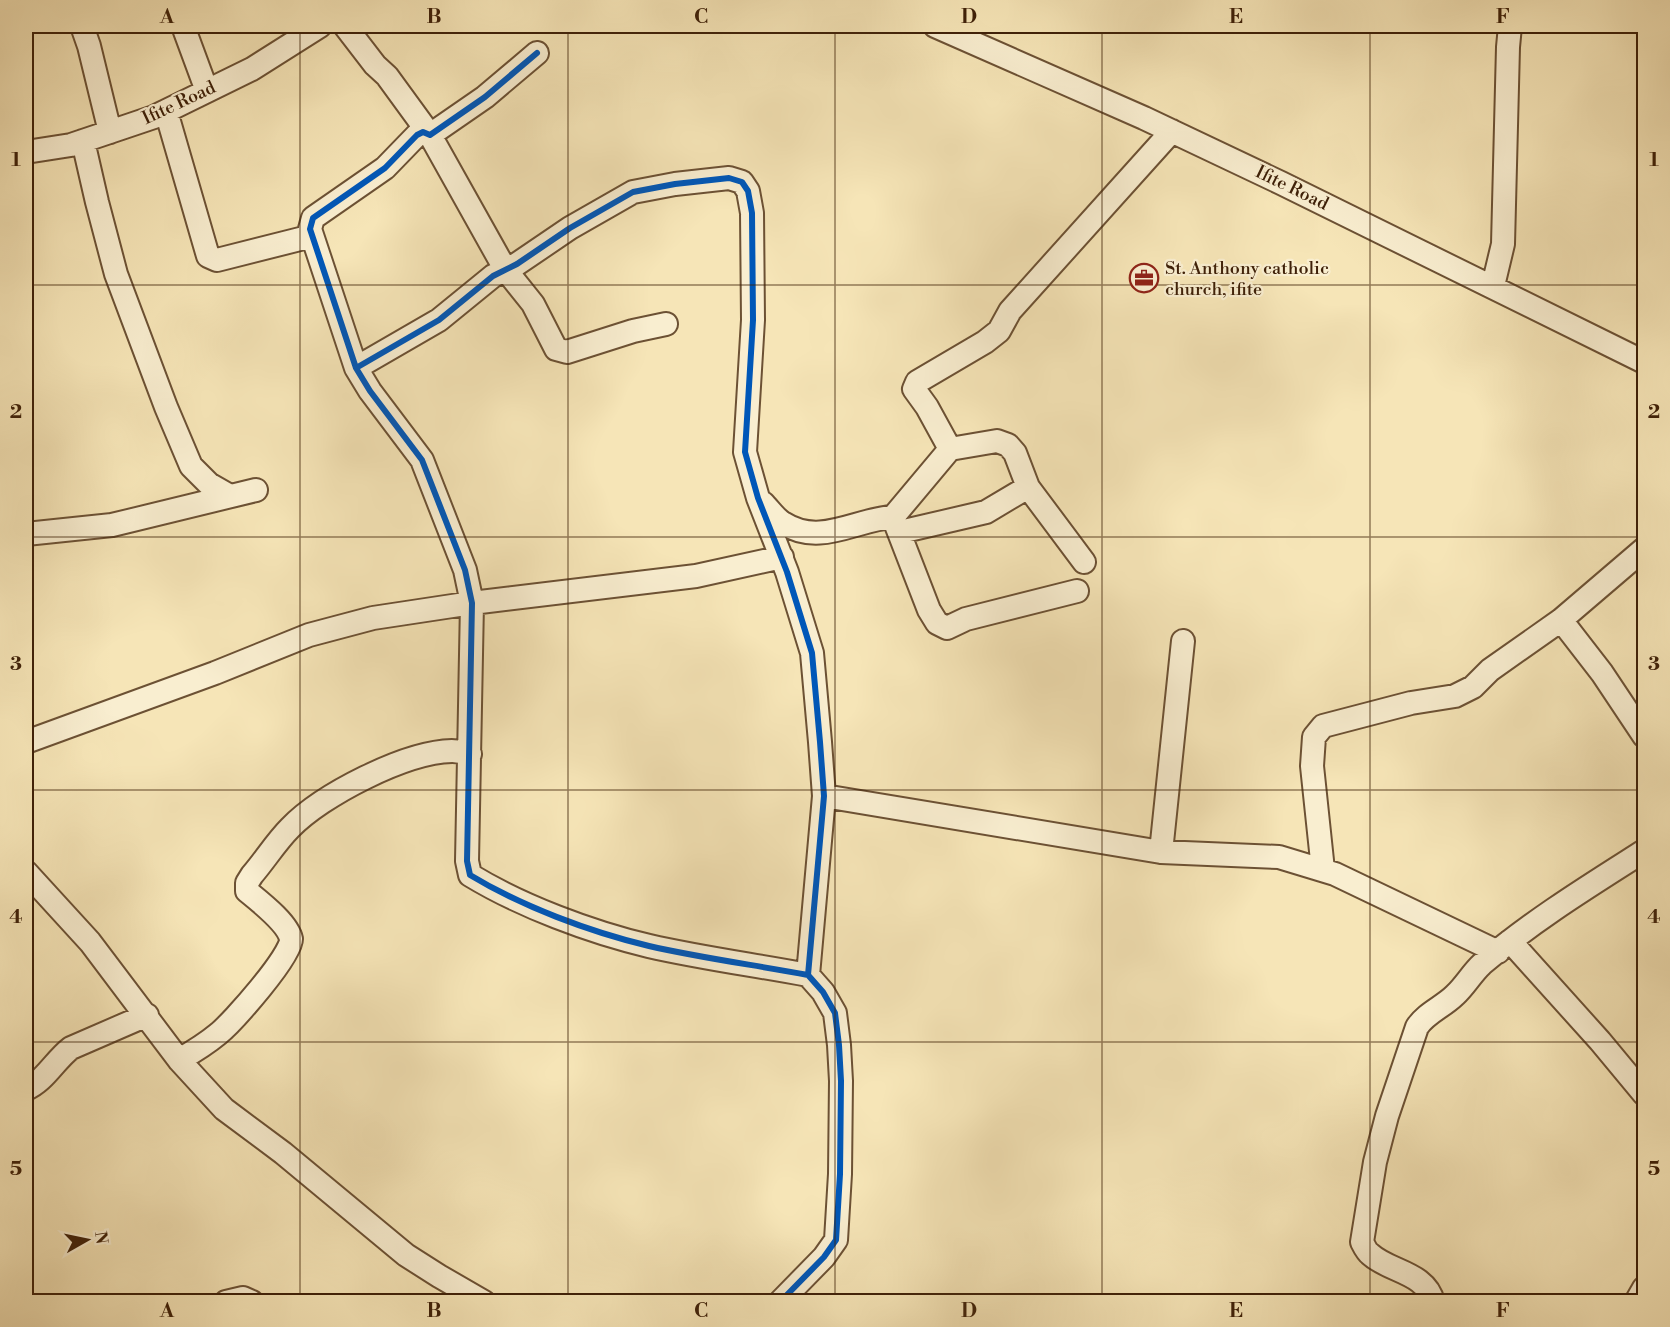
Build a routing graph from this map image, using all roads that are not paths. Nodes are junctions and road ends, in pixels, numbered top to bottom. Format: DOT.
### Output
graph roads {
  1 [pos="82,26"];
  2 [pos="183,26"];
  3 [pos="320,26"];
  4 [pos="345,26"];
  5 [pos="935,26"];
  6 [pos="1510,26"];
  7 [pos="537,52"];
  8 [pos="207,91"];
  9 [pos="166,111"];
  10 [pos="1172,131"];
  11 [pos="110,132"];
  12 [pos="430,135"];
  13 [pos="83,141"];
  14 [pos="26,152"];
  15 [pos="312,236"];
  16 [pos="506,269"];
  17 [pos="1493,286"];
  18 [pos="666,324"];
  19 [pos="1644,362"];
  20 [pos="356,368"];
  21 [pos="950,449"];
  22 [pos="1028,487"];
  23 [pos="256,490"];
  24 [pos="230,496"];
  25 [pos="758,498"];
  26 [pos="896,524"];
  27 [pos="26,534"];
  28 [pos="1644,549"];
  29 [pos="782,557"];
  30 [pos="1084,562"];
  31 [pos="1077,591"];
  32 [pos="472,603"];
  33 [pos="1561,620"];
  34 [pos="1183,641"];
  35 [pos="1644,736"];
  36 [pos="26,742"];
  37 [pos="470,754"];
  38 [pos="824,796"];
  39 [pos="1644,851"];
  40 [pos="1161,852"];
  41 [pos="1323,870"];
  42 [pos="26,872"];
  43 [pos="1504,946"];
  44 [pos="808,975"];
  45 [pos="147,1015"];
  46 [pos="179,1060"];
  47 [pos="26,1089"];
  48 [pos="1644,1094"];
  49 [pos="1644,1287"];
  50 [pos="226,1302"];
  51 [pos="252,1302"];
  52 [pos="484,1302"];
  53 [pos="780,1302"];
  54 [pos="1433,1302"];
  55 [pos="1636,1302"];
  1 -- 11 [label="street"];
  2 -- 8 [label="street"];
  3 -- 8 [label="street, Ifite Road"];
  4 -- 12 [label="street"];
  5 -- 10 [label="street, Ifite Road"];
  6 -- 17 [label="street"];
  7 -- 12 [label="street"];
  8 -- 9 [label="street, Ifite Road"];
  9 -- 11 [label="street, Ifite Road"];
  9 -- 15 [label="street"];
  10 -- 17 [label="street, Ifite Road"];
  10 -- 21 [label="street"];
  11 -- 13 [label="street, Ifite Road"];
  12 -- 15 [label="street"];
  12 -- 16 [label="street"];
  13 -- 14 [label="street, Ifite Road"];
  13 -- 24 [label="street"];
  15 -- 20 [label="street"];
  16 -- 18 [label="street"];
  16 -- 20 [label="street"];
  16 -- 25 [label="street"];
  17 -- 19 [label="street, Ifite Road"];
  20 -- 32 [label="street"];
  21 -- 22 [label="street"];
  21 -- 26 [label="street"];
  22 -- 26 [label="street"];
  22 -- 30 [label="street"];
  23 -- 24 [label="street"];
  24 -- 27 [label="street"];
  25 -- 26 [label="street"];
  25 -- 29 [label="street"];
  26 -- 31 [label="street"];
  28 -- 33 [label="street"];
  29 -- 32 [label="street"];
  29 -- 38 [label="street"];
  32 -- 36 [label="street"];
  32 -- 37 [label="street"];
  33 -- 35 [label="street"];
  33 -- 41 [label="street"];
  34 -- 40 [label="street"];
  37 -- 44 [label="street"];
  37 -- 46 [label="street"];
  38 -- 40 [label="street"];
  38 -- 44 [label="street"];
  39 -- 43 [label="street"];
  40 -- 41 [label="street"];
  41 -- 43 [label="street"];
  42 -- 45 [label="street"];
  43 -- 48 [label="street"];
  43 -- 54 [label="street"];
  44 -- 53 [label="street"];
  45 -- 46 [label="street"];
  45 -- 47 [label="street"];
  46 -- 52 [label="street"];
  49 -- 55 [label="street"];
  50 -- 51 [label="street"];
}
